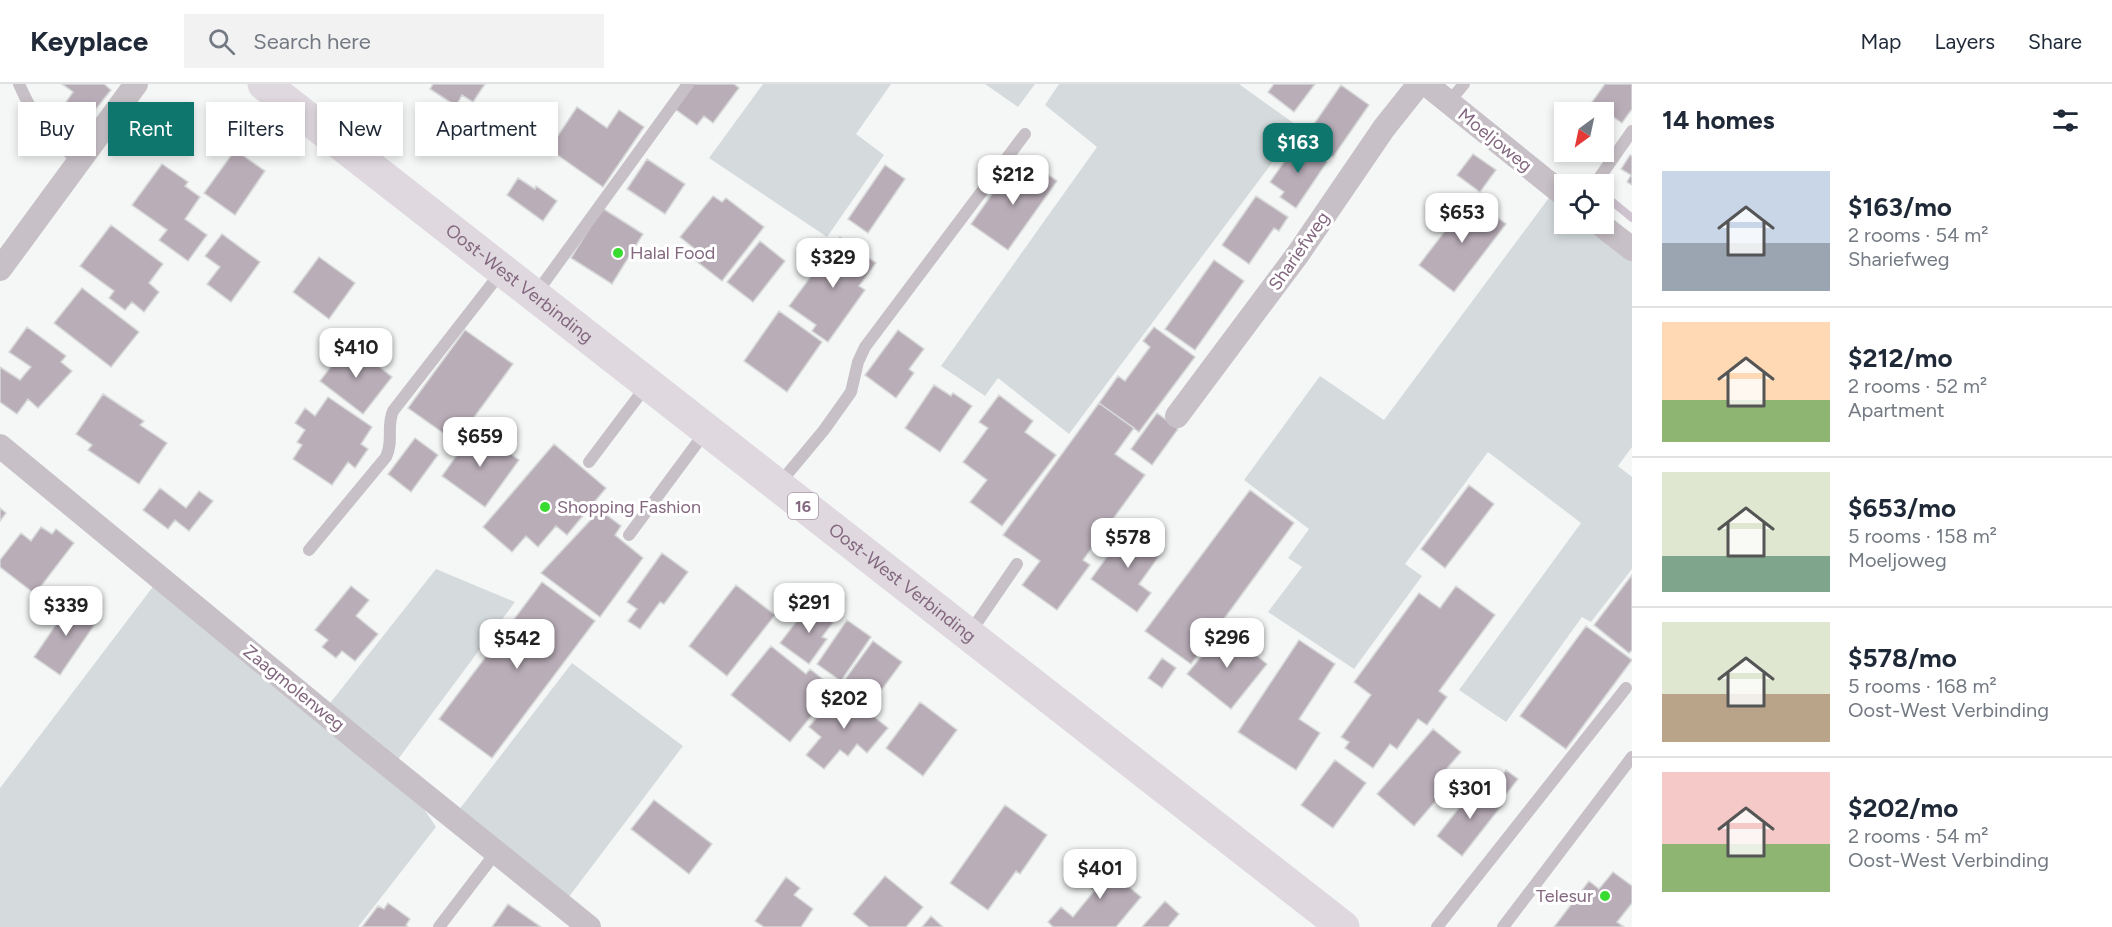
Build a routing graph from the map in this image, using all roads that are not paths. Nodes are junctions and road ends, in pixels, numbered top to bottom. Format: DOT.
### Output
graph roads {
  1 [pos="19,84"];
  2 [pos="136,84"];
  3 [pos="264,84"];
  4 [pos="688,84"];
  5 [pos="1419,84"];
  6 [pos="1426,84"];
  7 [pos="1456,93"];
  8 [pos="1632,131"];
  9 [pos="1025,134"];
  10 [pos="80,161"];
  11 [pos="1602,174"];
  12 [pos="1554,186"];
  13 [pos="1613,234"];
  14 [pos="1632,249"];
  15 [pos="0,269"];
  16 [pos="503,270"];
  17 [pos="534,296"];
  18 [pos="648,384"];
  19 [pos="1177,416"];
  20 [pos="706,430"];
  21 [pos="0,446"];
  22 [pos="589,462"];
  23 [pos="778,486"];
  24 [pos="629,535"];
  25 [pos="309,550"];
  26 [pos="1017,564"];
  27 [pos="968,634"];
  28 [pos="1626,688"];
  29 [pos="1632,757"];
  30 [pos="497,851"];
  31 [pos="439,927"];
  32 [pos="589,927"];
  33 [pos="1343,927"];
  34 [pos="1437,927"];
  35 [pos="1503,927"];
  1 -- 10 [label="lane"];
  2 -- 10 [label="street"];
  3 -- 16 [label="main road, Oost-West Verbinding / 16"];
  4 -- 17 [label="lane"];
  5 -- 19 [label="street, Shariefweg"];
  6 -- 7 [label="street, Moeljoweg"];
  7 -- 12 [label="street, Moeljoweg"];
  8 -- 11 [label="lane"];
  9 -- 23 [label="lane"];
  10 -- 15 [label="street"];
  13 -- 14 [label="street"];
  16 -- 17 [label="main road, Oost-West Verbinding / 16"];
  16 -- 25 [label="lane"];
  17 -- 18 [label="main road, Oost-West Verbinding / 16"];
  18 -- 20 [label="main road, Oost-West Verbinding / 16"];
  18 -- 22 [label="lane"];
  20 -- 23 [label="main road, Oost-West Verbinding / 16"];
  20 -- 24 [label="lane"];
  21 -- 30 [label="street, Zaagmolenweg"];
  23 -- 27 [label="main road, Oost-West Verbinding / 16"];
  26 -- 27 [label="lane"];
  27 -- 33 [label="main road, Oost-West Verbinding / 16"];
  28 -- 34 [label="lane"];
  29 -- 35 [label="lane"];
  30 -- 31 [label="lane"];
  30 -- 32 [label="street, Zaagmolenweg"];
}
